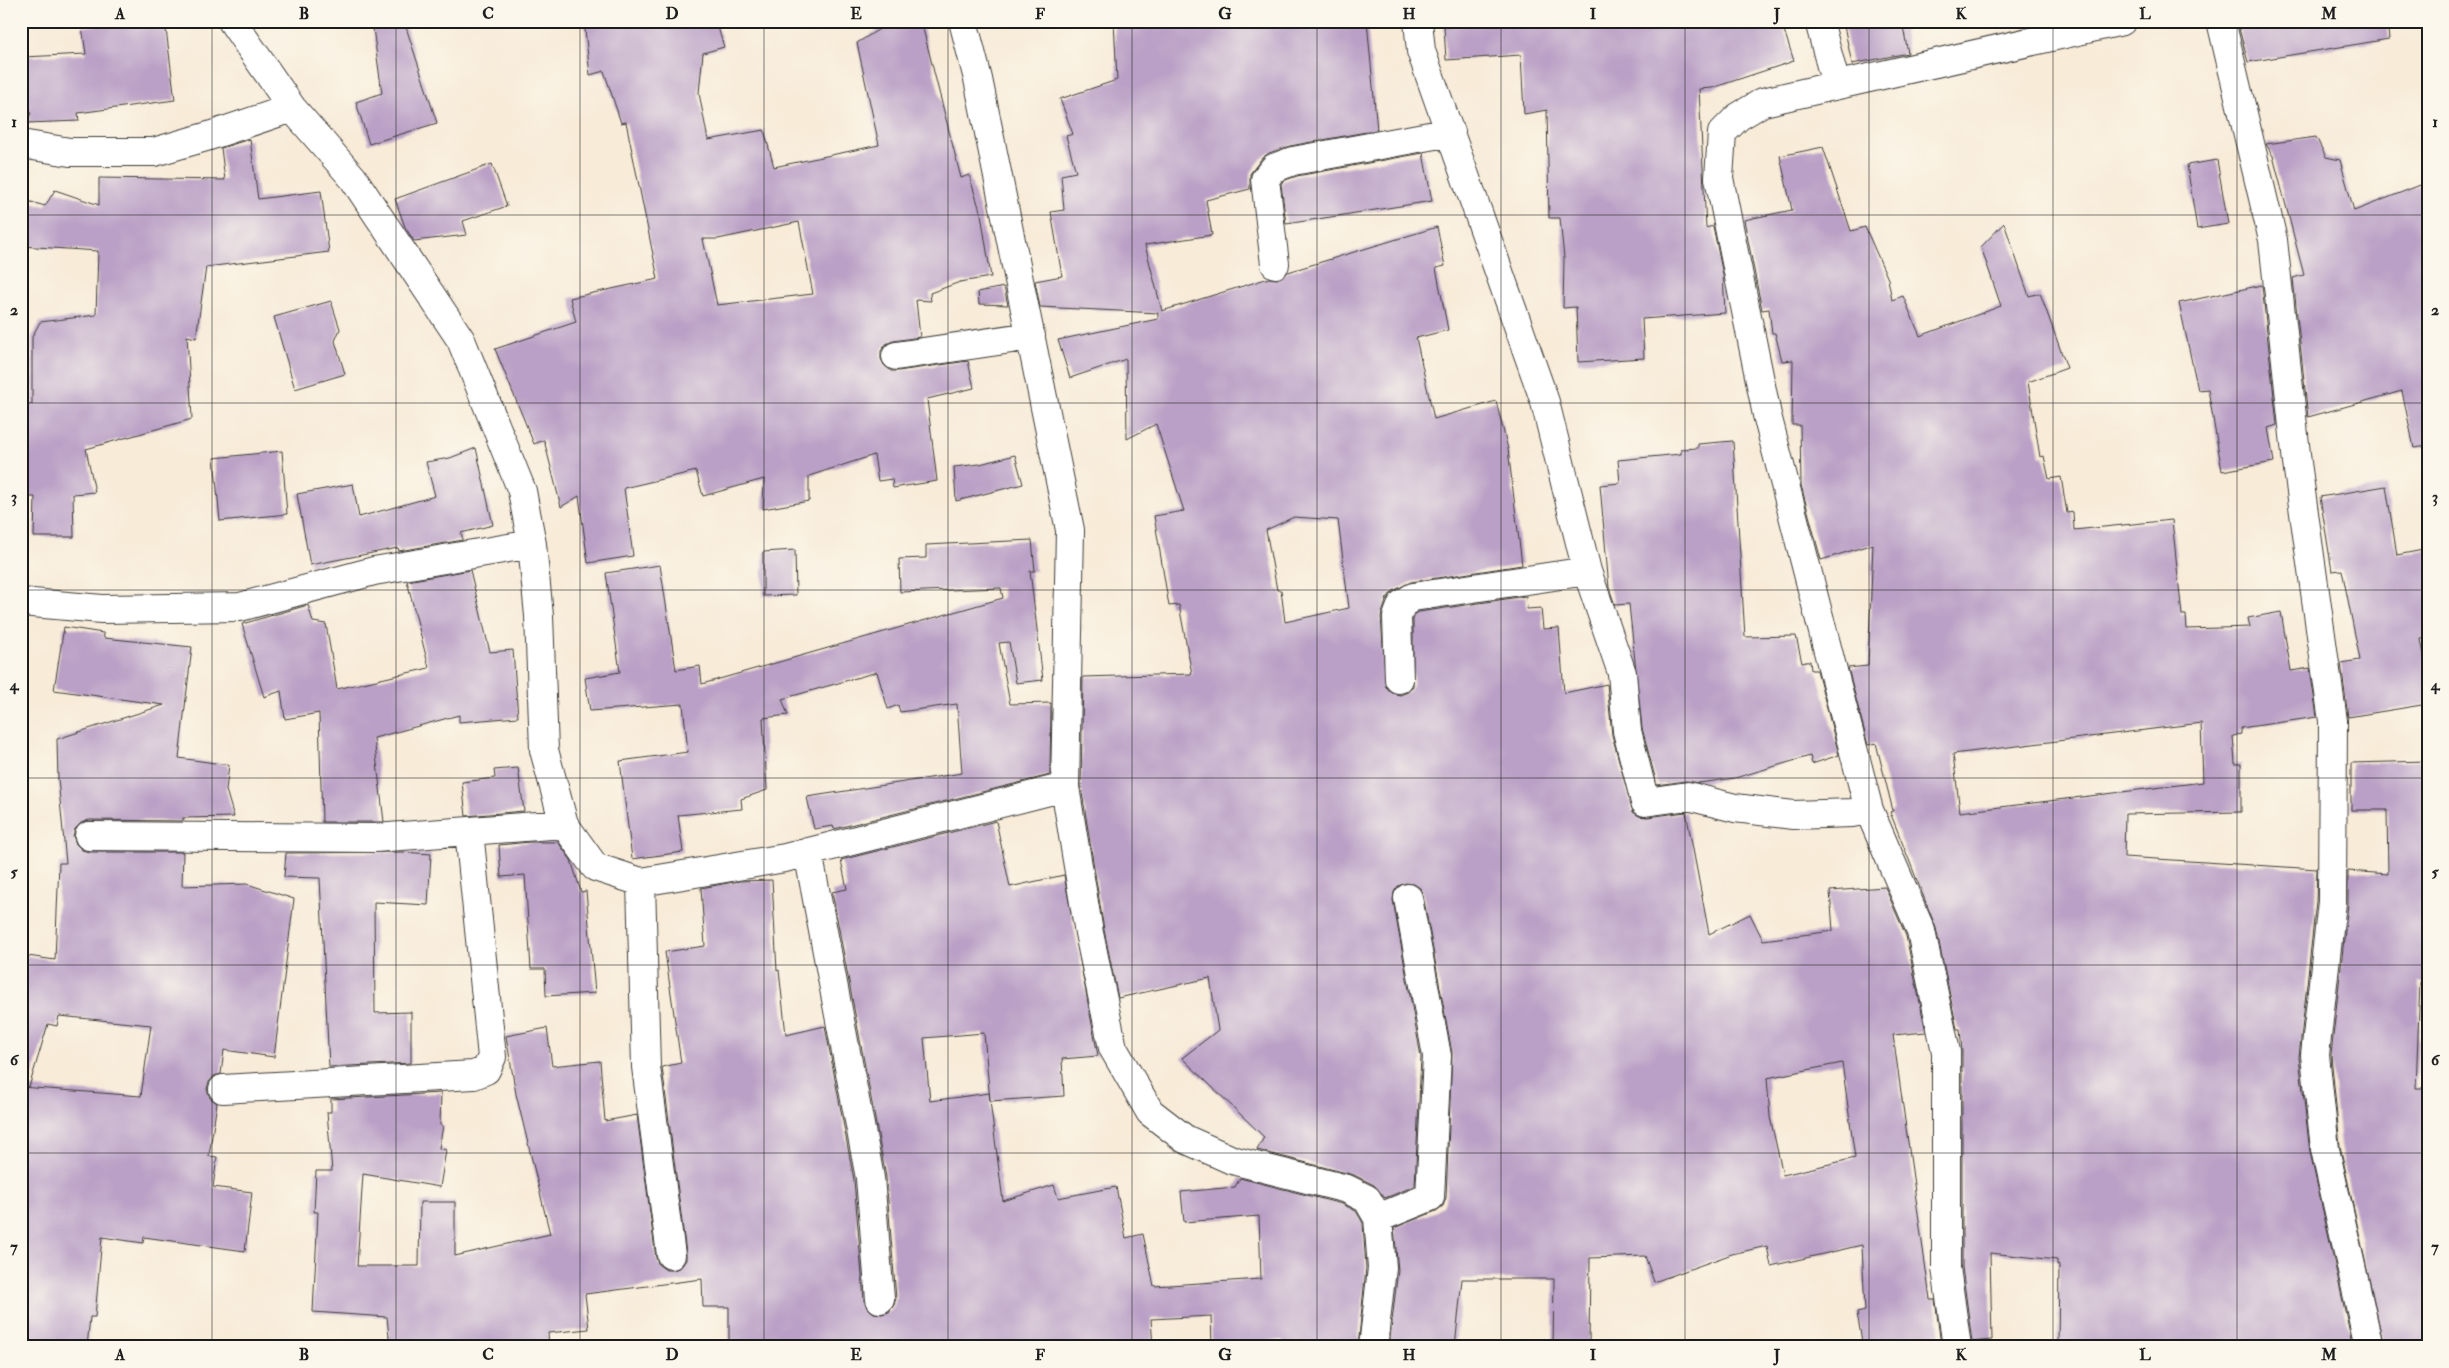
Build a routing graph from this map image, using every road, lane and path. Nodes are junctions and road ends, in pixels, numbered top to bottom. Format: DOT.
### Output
graph roads {
  1 [pos="232,21"];
  2 [pos="963,21"];
  3 [pos="1418,21"];
  4 [pos="1819,21"];
  5 [pos="2122,21"];
  6 [pos="2221,21"];
  7 [pos="1836,85"];
  8 [pos="292,108"];
  9 [pos="1451,132"];
  10 [pos="21,144"];
  11 [pos="1275,264"];
  12 [pos="1030,336"];
  13 [pos="896,356"];
  14 [pos="532,544"];
  15 [pos="1587,572"];
  16 [pos="21,602"];
  17 [pos="1399,679"];
  18 [pos="1065,787"];
  19 [pos="1869,810"];
  20 [pos="564,824"];
  21 [pos="469,831"];
  22 [pos="89,836"];
  23 [pos="808,852"];
  24 [pos="641,882"];
  25 [pos="1408,898"];
  26 [pos="223,1090"];
  27 [pos="1378,1218"];
  28 [pos="671,1255"];
  29 [pos="880,1299"];
  30 [pos="1373,1347"];
  31 [pos="1957,1347"];
  32 [pos="2369,1347"];
  1 -- 8 [label="street"];
  2 -- 12 [label="street"];
  3 -- 9 [label="street"];
  4 -- 7 [label="street"];
  5 -- 7 [label="street"];
  6 -- 32 [label="street"];
  7 -- 19 [label="street"];
  8 -- 10 [label="street"];
  8 -- 14 [label="street"];
  9 -- 11 [label="street"];
  9 -- 15 [label="street"];
  12 -- 13 [label="street"];
  12 -- 18 [label="street"];
  14 -- 16 [label="street"];
  14 -- 20 [label="street"];
  15 -- 17 [label="street"];
  15 -- 19 [label="street"];
  18 -- 23 [label="street"];
  18 -- 27 [label="street"];
  19 -- 31 [label="street"];
  20 -- 21 [label="street"];
  20 -- 24 [label="street"];
  21 -- 22 [label="street"];
  21 -- 26 [label="street"];
  23 -- 24 [label="street"];
  23 -- 29 [label="street"];
  24 -- 28 [label="street"];
  25 -- 27 [label="street"];
  27 -- 30 [label="street"];
}
